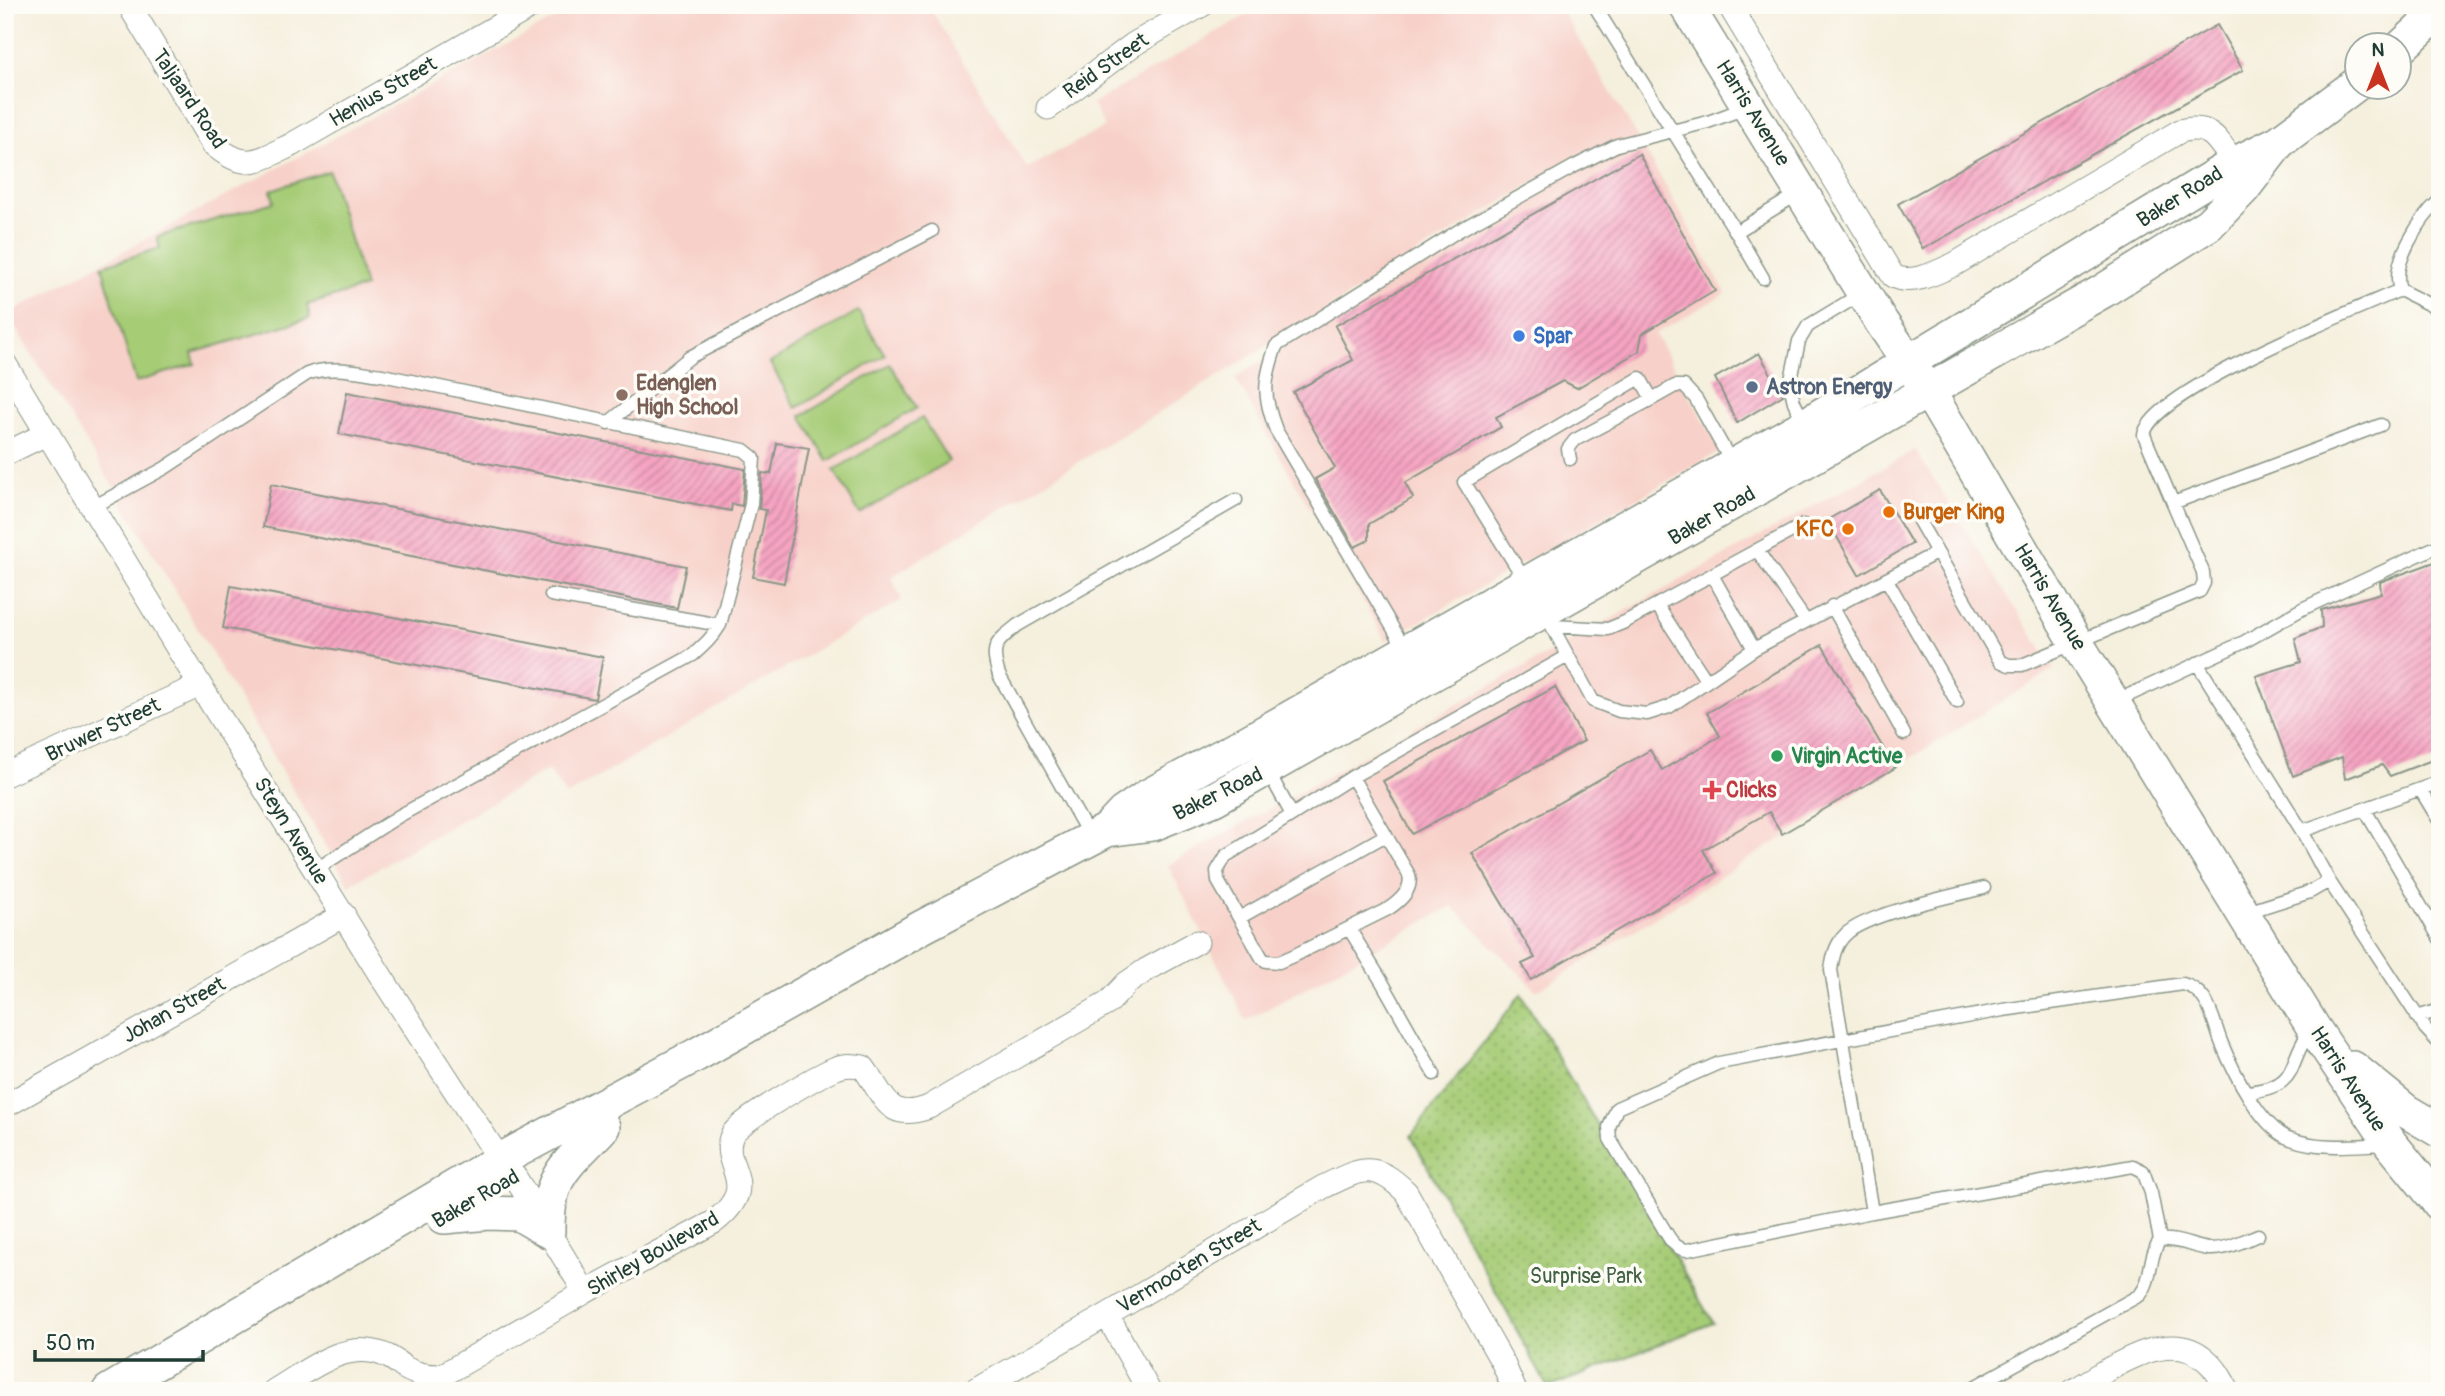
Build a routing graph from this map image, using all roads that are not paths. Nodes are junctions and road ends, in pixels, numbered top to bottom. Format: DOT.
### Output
graph roads {
  1 [pos="129,5"];
  2 [pos="534,5"];
  3 [pos="1202,5"];
  4 [pos="1594,5"];
  5 [pos="1686,5"];
  6 [pos="1729,5"];
  7 [pos="2440,11"];
  8 [pos="2414,34"];
  9 [pos="2344,93"];
  10 [pos="1749,107"];
  11 [pos="1048,108"];
  12 [pos="1674,132"];
  13 [pos="2279,142"];
  14 [pos="227,156"];
  15 [pos="2234,164"];
  16 [pos="1801,192"];
  17 [pos="2440,200"];
  18 [pos="932,231"];
  19 [pos="1736,232"];
  20 [pos="1763,278"];
  21 [pos="2400,290"];
  22 [pos="1863,293"];
  23 [pos="2440,310"];
  24 [pos="1909,363"];
  25 [pos="5,364"];
  26 [pos="1928,392"];
  27 [pos="1652,399"];
  28 [pos="608,423"];
  29 [pos="1805,425"];
  30 [pos="2381,425"];
  31 [pos="48,433"];
  32 [pos="5,454"];
  33 [pos="1570,459"];
  34 [pos="1734,466"];
  35 [pos="1236,500"];
  36 [pos="2173,503"];
  37 [pos="93,507"];
  38 [pos="1919,521"];
  39 [pos="1803,525"];
  40 [pos="2440,545"];
  41 [pos="1757,550"];
  42 [pos="1936,553"];
  43 [pos="1712,575"];
  44 [pos="1887,580"];
  45 [pos="551,595"];
  46 [pos="1539,603"];
  47 [pos="1657,605"];
  48 [pos="1832,606"];
  49 [pos="1805,620"];
  50 [pos="720,625"];
  51 [pos="2076,642"];
  52 [pos="1754,649"];
  53 [pos="1407,652"];
  54 [pos="1568,656"];
  55 [pos="2197,663"];
  56 [pos="1706,680"];
  57 [pos="200,685"];
  58 [pos="1957,702"];
  59 [pos="2114,702"];
  60 [pos="1904,734"];
  61 [pos="1258,756"];
  62 [pos="5,775"];
  63 [pos="1352,777"];
  64 [pos="2440,782"];
  65 [pos="2420,789"];
  66 [pos="2365,810"];
  67 [pos="1292,815"];
  68 [pos="2440,822"];
  69 [pos="2302,831"];
  70 [pos="1098,833"];
  71 [pos="1387,835"];
  72 [pos="315,870"];
  73 [pos="2329,881"];
  74 [pos="1984,888"];
  75 [pos="2243,913"];
  76 [pos="344,915"];
  77 [pos="1239,918"];
  78 [pos="1350,930"];
  79 [pos="2440,939"];
  80 [pos="1196,942"];
  81 [pos="2440,1010"];
  82 [pos="2417,1017"];
  83 [pos="2313,1027"];
  84 [pos="1842,1039"];
  85 [pos="2440,1044"];
  86 [pos="2331,1054"];
  87 [pos="696,1055"];
  88 [pos="1434,1074"];
  89 [pos="2247,1092"];
  90 [pos="5,1106"];
  91 [pos="603,1127"];
  92 [pos="2440,1131"];
  93 [pos="2440,1143"];
  94 [pos="2391,1144"];
  95 [pos="508,1168"];
  96 [pos="2440,1204"];
  97 [pos="1872,1212"];
  98 [pos="444,1217"];
  99 [pos="548,1231"];
  100 [pos="2258,1235"];
  101 [pos="2160,1240"];
  102 [pos="585,1292"];
  103 [pos="239,1315"];
  104 [pos="1107,1315"];
  105 [pos="109,1391"];
  106 [pos="274,1391"];
  107 [pos="974,1391"];
  108 [pos="1149,1391"];
  109 [pos="1515,1391"];
  110 [pos="1967,1391"];
  111 [pos="2073,1391"];
  112 [pos="2228,1391"];
  1 -- 14 [label="street, Taljaard Road"];
  2 -- 14 [label="street, Henius Street"];
  3 -- 11 [label="street, Reid Street"];
  4 -- 12 [label="lane"];
  5 -- 10 [label="main road, Harris Avenue"];
  6 -- 15 [label="street"];
  7 -- 8 [label="main road"];
  9 -- 13 [label="main road, Baker Road"];
  10 -- 12 [label="lane"];
  10 -- 16 [label="main road, Harris Avenue"];
  12 -- 19 [label="lane"];
  12 -- 53 [label="lane"];
  13 -- 15 [label="main road, Baker Road"];
  13 -- 26 [label="main road, Baker Road"];
  15 -- 24 [label="main road, Baker Road"];
  16 -- 19 [label="lane"];
  16 -- 22 [label="main road, Harris Avenue"];
  17 -- 21 [label="lane"];
  18 -- 28 [label="lane"];
  19 -- 20 [label="lane"];
  21 -- 23 [label="lane"];
  21 -- 36 [label="lane"];
  22 -- 24 [label="main road, Harris Avenue"];
  22 -- 29 [label="lane"];
  24 -- 26 [label="main road, Harris Avenue"];
  24 -- 29 [label="main road, Baker Road"];
  25 -- 31 [label="street, Steyn Avenue"];
  26 -- 46 [label="main road, Baker Road"];
  26 -- 51 [label="main road, Harris Avenue"];
  27 -- 33 [label="lane"];
  27 -- 34 [label="lane"];
  27 -- 46 [label="lane"];
  28 -- 37 [label="lane"];
  28 -- 50 [label="lane"];
  29 -- 34 [label="main road, Baker Road"];
  30 -- 36 [label="lane"];
  31 -- 32 [label="street"];
  31 -- 37 [label="street, Steyn Avenue"];
  34 -- 46 [label="main road, Baker Road"];
  35 -- 70 [label="lane"];
  36 -- 51 [label="lane"];
  37 -- 57 [label="street, Steyn Avenue"];
  38 -- 42 [label="lane"];
  39 -- 41 [label="lane"];
  40 -- 55 [label="lane"];
  41 -- 43 [label="lane"];
  41 -- 49 [label="lane"];
  42 -- 44 [label="lane"];
  42 -- 51 [label="lane"];
  43 -- 47 [label="lane"];
  43 -- 52 [label="lane"];
  44 -- 48 [label="lane"];
  44 -- 58 [label="lane"];
  45 -- 50 [label="lane"];
  46 -- 47 [label="lane"];
  46 -- 53 [label="main road, Baker Road"];
  46 -- 54 [label="lane"];
  46 -- 61 [label="main road, Baker Road"];
  47 -- 56 [label="lane"];
  48 -- 49 [label="lane"];
  48 -- 60 [label="lane"];
  49 -- 52 [label="lane"];
  50 -- 72 [label="lane"];
  51 -- 59 [label="main road, Harris Avenue"];
  52 -- 56 [label="lane"];
  53 -- 61 [label="main road, Baker Road"];
  54 -- 56 [label="lane"];
  54 -- 63 [label="lane"];
  55 -- 59 [label="lane"];
  55 -- 69 [label="lane"];
  57 -- 62 [label="street, Bruwer Street"];
  57 -- 72 [label="street, Steyn Avenue"];
  59 -- 75 [label="main road, Harris Avenue"];
  61 -- 67 [label="lane"];
  61 -- 70 [label="main road, Baker Road"];
  63 -- 67 [label="lane"];
  63 -- 71 [label="lane"];
  64 -- 65 [label="lane"];
  65 -- 66 [label="lane"];
  65 -- 68 [label="lane"];
  66 -- 69 [label="lane"];
  66 -- 79 [label="lane"];
  67 -- 77 [label="lane"];
  69 -- 73 [label="lane"];
  70 -- 87 [label="main road, Baker Road"];
  71 -- 77 [label="lane"];
  71 -- 78 [label="lane"];
  72 -- 76 [label="street, Steyn Avenue"];
  73 -- 75 [label="lane"];
  73 -- 82 [label="lane"];
  74 -- 84 [label="lane"];
  75 -- 83 [label="main road, Harris Avenue"];
  76 -- 90 [label="street, Johan Street"];
  76 -- 95 [label="street, Steyn Avenue"];
  77 -- 78 [label="lane"];
  78 -- 88 [label="lane"];
  80 -- 102 [label="street, Shirley Boulevard"];
  81 -- 82 [label="lane"];
  82 -- 85 [label="lane"];
  83 -- 86 [label="main road, Harris Avenue"];
  83 -- 89 [label="lane"];
  84 -- 89 [label="lane"];
  84 -- 97 [label="lane"];
  84 -- 97 [label="lane"];
  86 -- 92 [label="main road"];
  86 -- 94 [label="main road, Harris Avenue"];
  87 -- 91 [label="main road, Baker Road"];
  87 -- 95 [label="main road, Baker Road"];
  89 -- 94 [label="lane"];
  91 -- 95 [label="main road, Baker Road"];
  91 -- 99 [label="main road"];
  93 -- 94 [label="main road, Harris Avenue"];
  94 -- 96 [label="main road"];
  95 -- 98 [label="main road, Baker Road"];
  95 -- 99 [label="street, Steyn Avenue"];
  95 -- 103 [label="main road, Baker Road"];
  97 -- 101 [label="lane"];
  98 -- 99 [label="main road"];
  98 -- 103 [label="main road, Baker Road"];
  99 -- 102 [label="street, Steyn Avenue"];
  100 -- 101 [label="lane"];
  101 -- 110 [label="lane"];
  102 -- 106 [label="street, Shirley Boulevard"];
  103 -- 105 [label="main road, Baker Road"];
  104 -- 107 [label="street, Vermooten Street"];
  104 -- 108 [label="street"];
  104 -- 109 [label="street, Vermooten Street"];
  111 -- 112 [label="street"];
}
